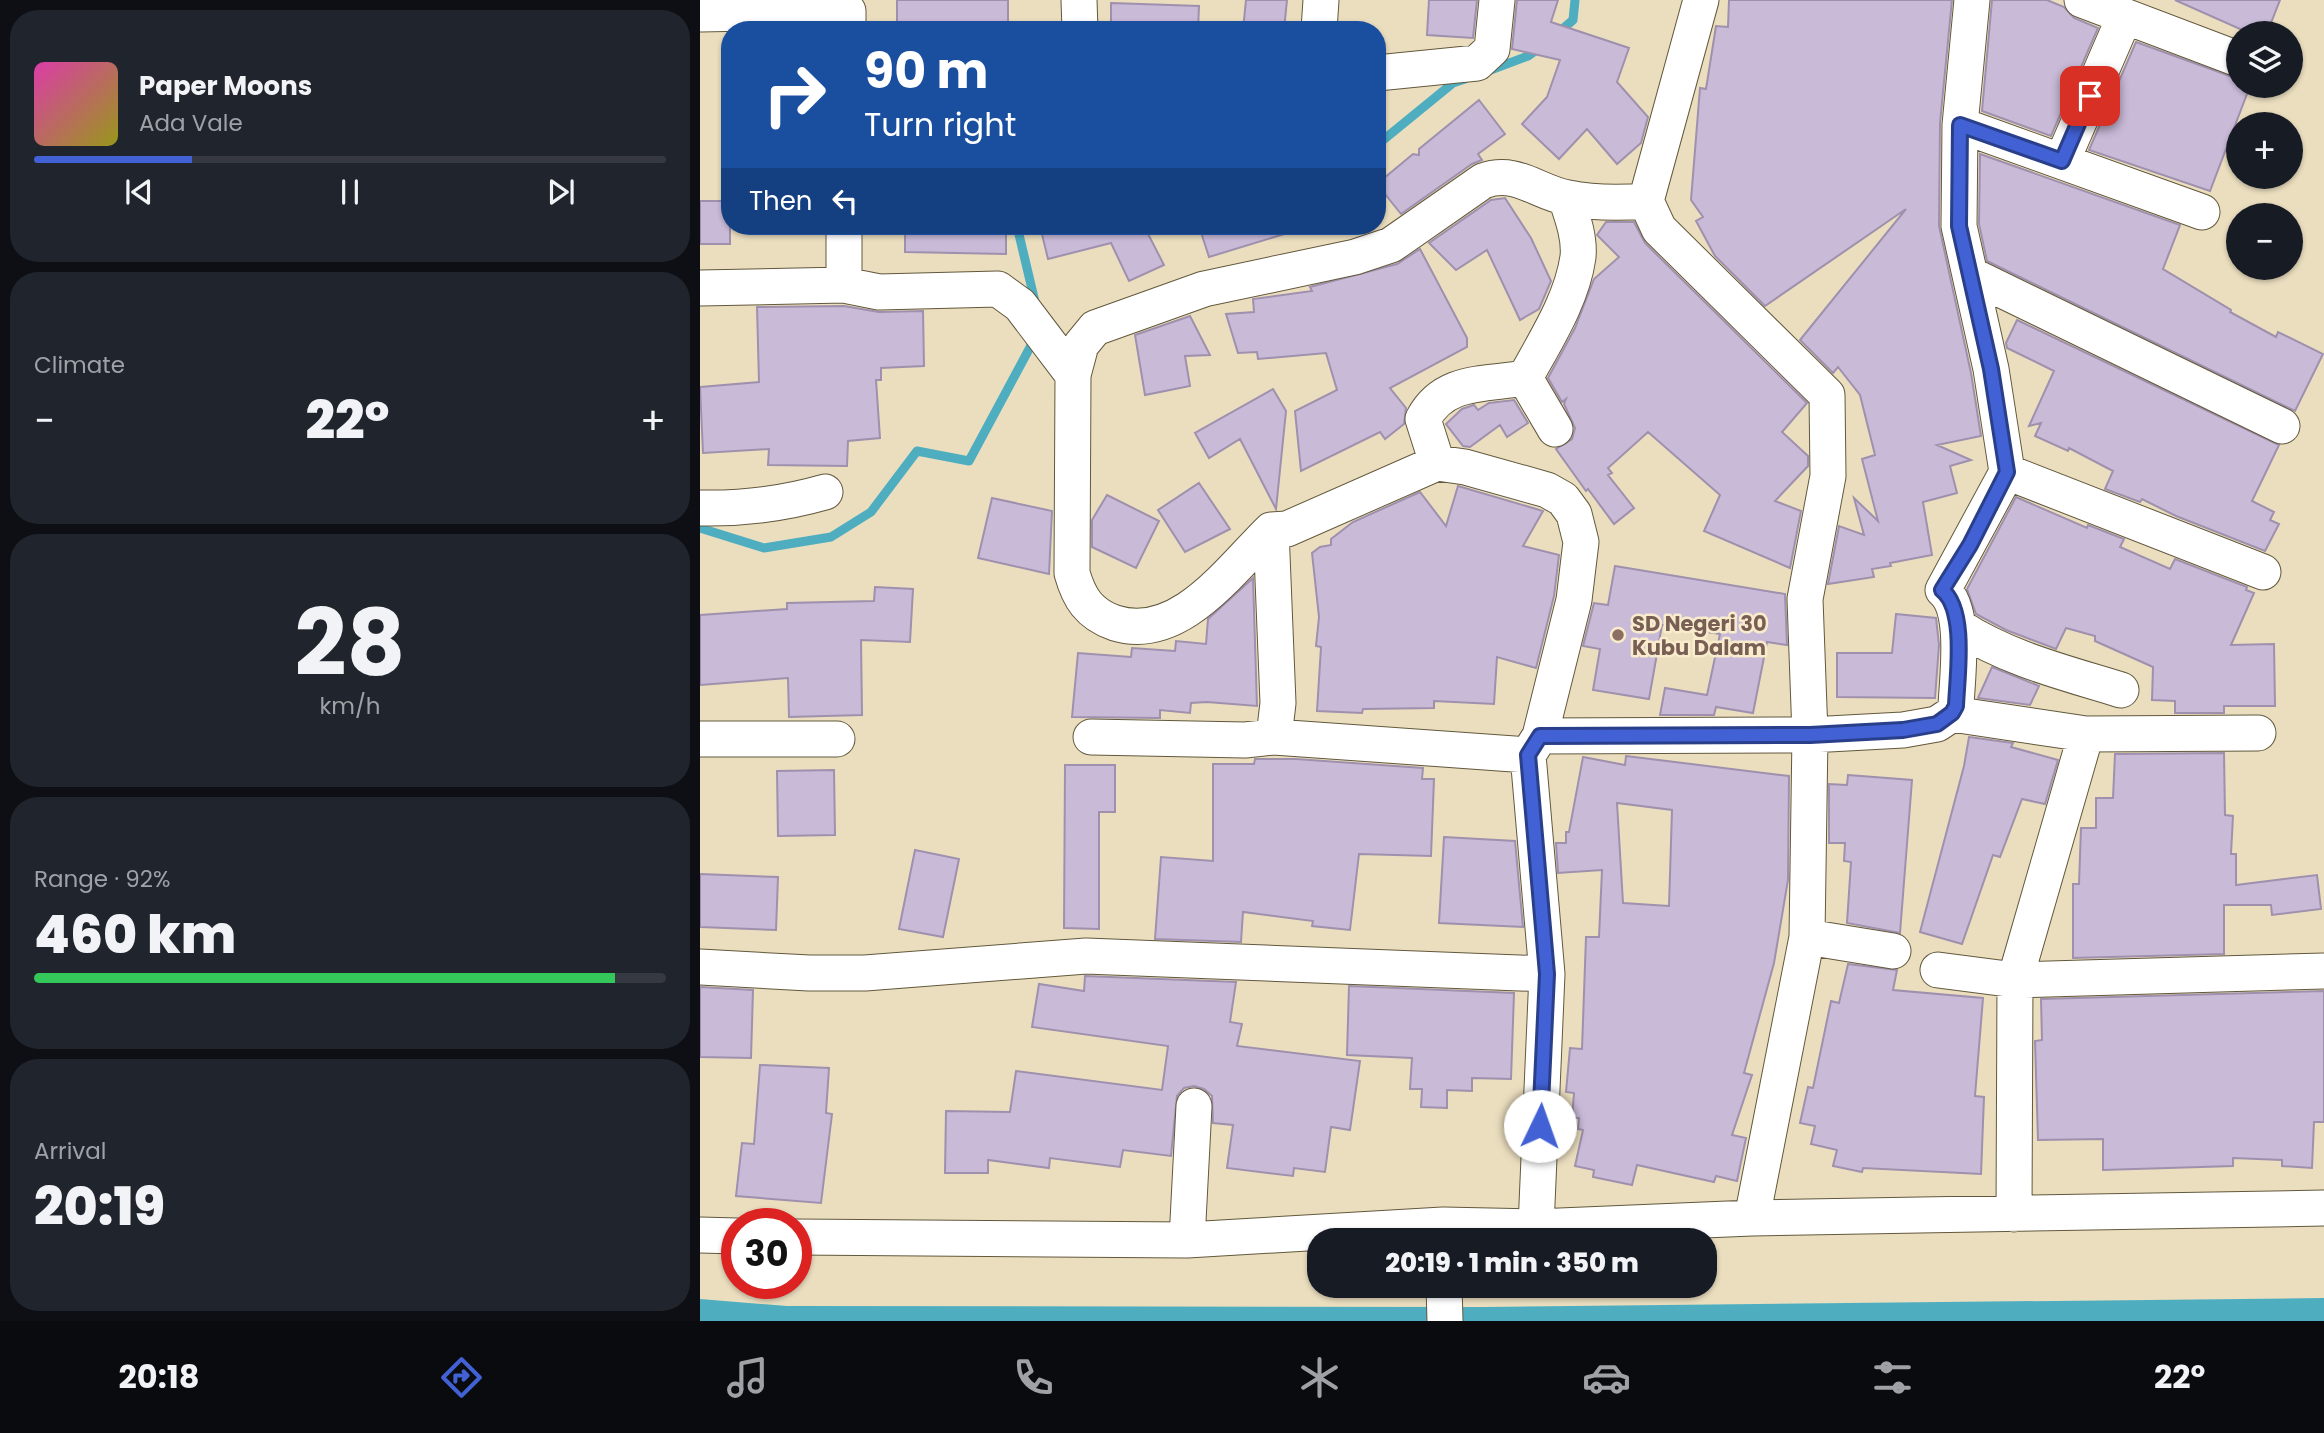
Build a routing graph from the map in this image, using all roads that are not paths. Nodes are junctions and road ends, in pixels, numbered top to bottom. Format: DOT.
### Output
graph roads {
  1 [pos="1079,0"];
  2 [pos="1321,0"];
  3 [pos="1497,0"];
  4 [pos="1701,0"];
  5 [pos="1972,0"];
  6 [pos="2082,0"];
  7 [pos="700,13"];
  8 [pos="848,14"];
  9 [pos="2124,18"];
  10 [pos="1080,21"];
  11 [pos="1320,21"];
  12 [pos="2226,55"];
  13 [pos="1386,72"];
  14 [pos="1960,125"];
  15 [pos="2062,161"];
  16 [pos="1566,198"];
  17 [pos="1646,201"];
  18 [pos="2202,212"];
  19 [pos="844,235"];
  20 [pos="1971,275"];
  21 [pos="844,285"];
  22 [pos="700,288"];
  23 [pos="1066,365"];
  24 [pos="1525,378"];
  25 [pos="2282,426"];
  26 [pos="1555,429"];
  27 [pos="1437,463"];
  28 [pos="2007,472"];
  29 [pos="825,492"];
  30 [pos="700,508"];
  31 [pos="1271,530"];
  32 [pos="2263,572"];
  33 [pos="1959,627"];
  34 [pos="2121,690"];
  35 [pos="1952,713"];
  36 [pos="2258,733"];
  37 [pos="2086,734"];
  38 [pos="1810,735"];
  39 [pos="1091,737"];
  40 [pos="1274,737"];
  41 [pos="700,738"];
  42 [pos="837,739"];
  43 [pos="1534,745"];
  44 [pos="1807,937"];
  45 [pos="1893,951"];
  46 [pos="700,967"];
  47 [pos="1938,970"];
  48 [pos="2324,971"];
  49 [pos="1547,974"];
  50 [pos="2015,980"];
  51 [pos="1194,1106"];
  52 [pos="2324,1208"];
  53 [pos="2014,1214"];
  54 [pos="1752,1218"];
  55 [pos="1536,1227"];
  56 [pos="1517,1228"];
  57 [pos="700,1235"];
  58 [pos="721,1236"];
  59 [pos="1307,1236"];
  60 [pos="812,1237"];
  61 [pos="1187,1240"];
  62 [pos="1444,1298"];
  63 [pos="1445,1321"];
  1 -- 10 [label="street"];
  2 -- 11 [label="street"];
  3 -- 13 [label="street"];
  4 -- 17 [label="street"];
  5 -- 14 [label="street"];
  6 -- 9 [label="street"];
  7 -- 8 [label="street"];
  9 -- 12 [label="street"];
  9 -- 15 [label="street"];
  14 -- 15 [label="street"];
  14 -- 20 [label="street"];
  15 -- 18 [label="street"];
  16 -- 17 [label="street"];
  16 -- 23 [label="street"];
  16 -- 24 [label="street"];
  17 -- 38 [label="street"];
  19 -- 21 [label="street"];
  20 -- 25 [label="street"];
  20 -- 28 [label="street"];
  21 -- 22 [label="street"];
  21 -- 23 [label="street"];
  23 -- 31 [label="street"];
  24 -- 26 [label="street"];
  24 -- 27 [label="street"];
  27 -- 31 [label="street"];
  27 -- 43 [label="street"];
  28 -- 32 [label="street"];
  28 -- 33 [label="street"];
  29 -- 30 [label="street"];
  31 -- 40 [label="street"];
  33 -- 34 [label="street"];
  33 -- 35 [label="street"];
  35 -- 37 [label="street"];
  35 -- 38 [label="street"];
  36 -- 37 [label="street"];
  37 -- 50 [label="street"];
  38 -- 43 [label="street"];
  38 -- 44 [label="street"];
  39 -- 40 [label="street"];
  40 -- 43 [label="street"];
  41 -- 42 [label="street"];
  43 -- 49 [label="street"];
  44 -- 45 [label="street"];
  44 -- 54 [label="street"];
  46 -- 49 [label="street"];
  47 -- 50 [label="street"];
  48 -- 50 [label="street"];
  49 -- 55 [label="street"];
  50 -- 53 [label="street"];
  51 -- 61 [label="street"];
  52 -- 53 [label="street"];
  53 -- 54 [label="street"];
  54 -- 55 [label="street"];
  55 -- 56 [label="street"];
  57 -- 58 [label="street"];
  59 -- 61 [label="street"];
  60 -- 61 [label="street"];
  62 -- 63 [label="street"];
}
